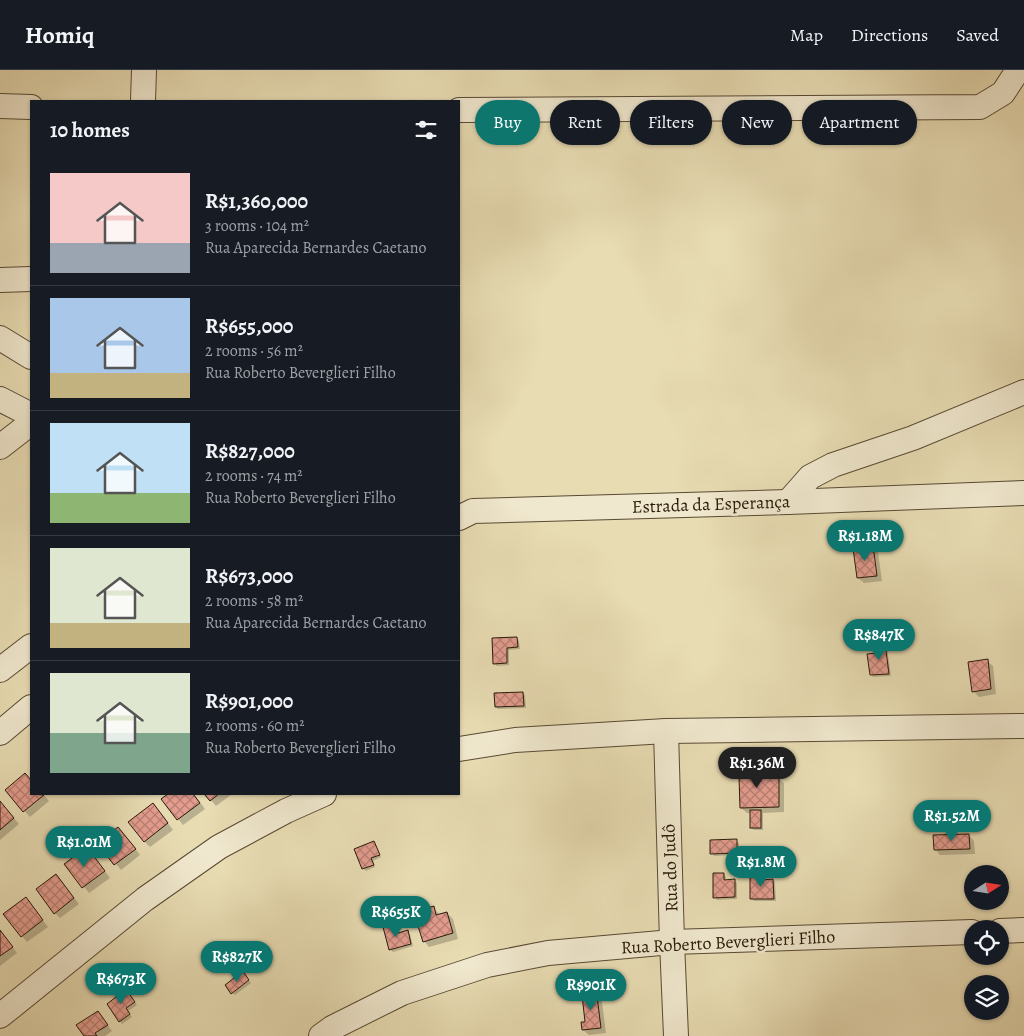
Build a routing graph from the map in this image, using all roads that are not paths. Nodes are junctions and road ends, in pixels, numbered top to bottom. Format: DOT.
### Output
graph roads {
  1 [pos="144,70"];
  2 [pos="1018,70"];
  3 [pos="143,100"];
  4 [pos="0,106"];
  5 [pos="30,107"];
  6 [pos="460,110"];
  7 [pos="30,279"];
  8 [pos="0,280"];
  9 [pos="0,338"];
  10 [pos="30,356"];
  11 [pos="1024,392"];
  12 [pos="0,399"];
  13 [pos="30,414"];
  14 [pos="30,424"];
  15 [pos="0,447"];
  16 [pos="1024,493"];
  17 [pos="788,502"];
  18 [pos="460,517"];
  19 [pos="30,647"];
  20 [pos="0,670"];
  21 [pos="30,708"];
  22 [pos="1024,726"];
  23 [pos="666,730"];
  24 [pos="0,732"];
  25 [pos="460,749"];
  26 [pos="322,795"];
  27 [pos="1024,930"];
  28 [pos="1009,931"];
  29 [pos="964,932"];
  30 [pos="672,942"];
  31 [pos="0,1016"];
  32 [pos="321,1036"];
  33 [pos="676,1036"];
  1 -- 3 [label="street"];
  2 -- 6 [label="street"];
  4 -- 5 [label="street"];
  7 -- 8 [label="street"];
  9 -- 10 [label="street"];
  11 -- 17 [label="street"];
  12 -- 13 [label="street"];
  14 -- 15 [label="street"];
  16 -- 17 [label="street, Estrada da Esperança"];
  17 -- 18 [label="street, Estrada da Esperança"];
  19 -- 20 [label="street"];
  21 -- 24 [label="street"];
  22 -- 23 [label="street"];
  23 -- 25 [label="street"];
  23 -- 30 [label="street, Rua do Judô"];
  26 -- 31 [label="street"];
  27 -- 28 [label="street"];
  29 -- 30 [label="street, Rua Roberto Beverglieri Filho"];
  30 -- 32 [label="street, Rua Roberto Beverglieri Filho"];
  30 -- 33 [label="street, Rua do Judô"];
}
